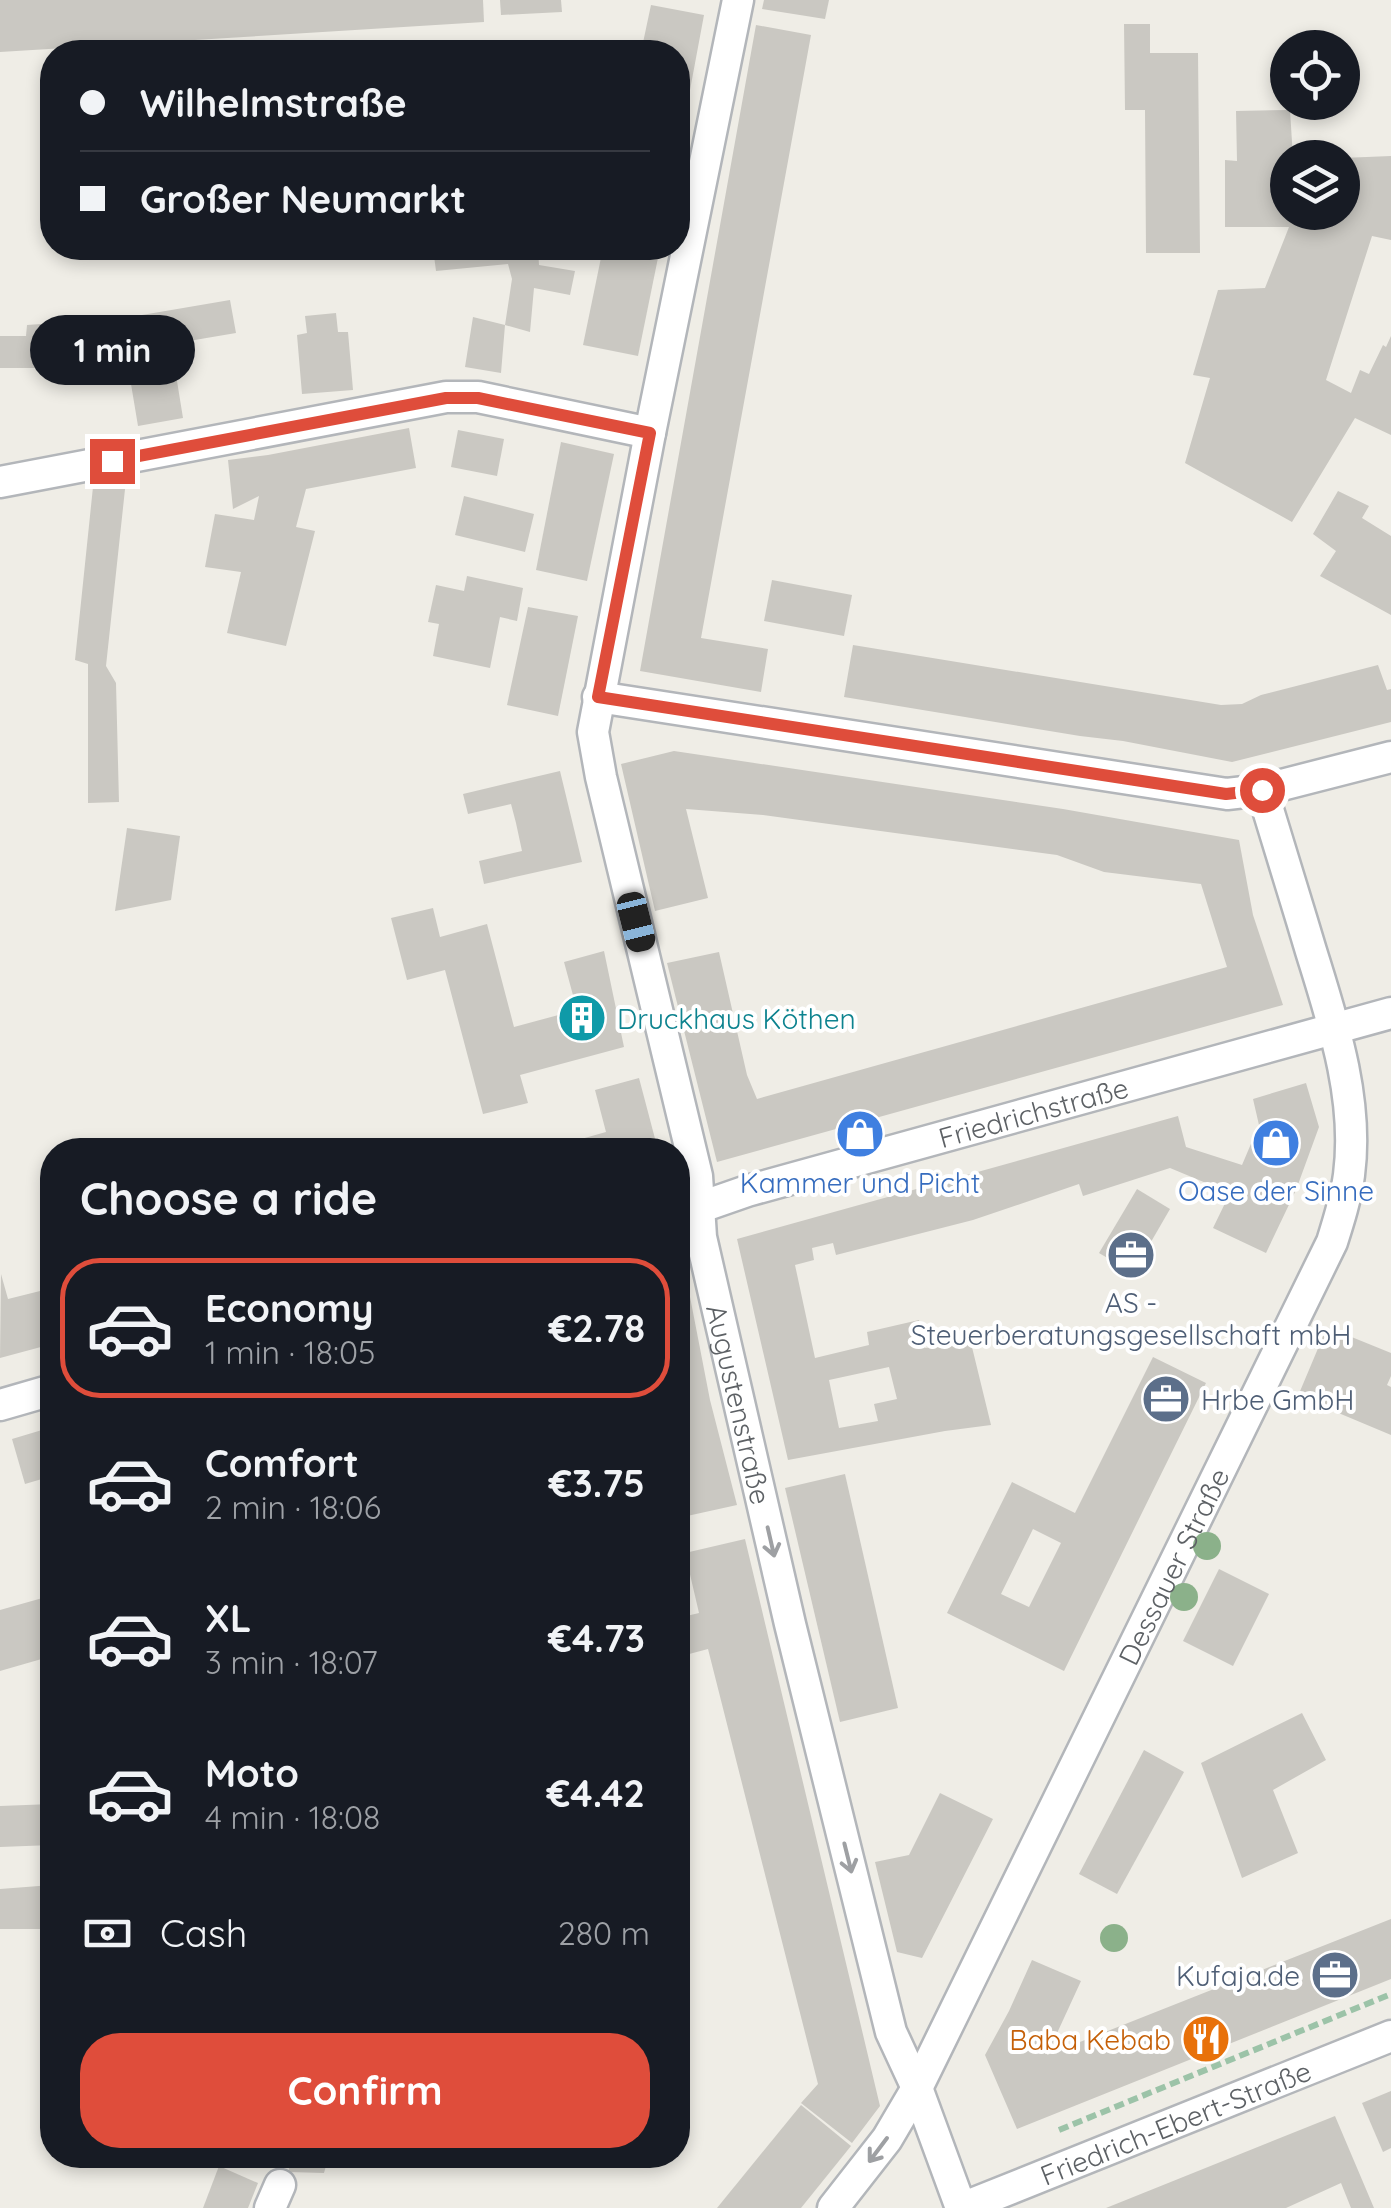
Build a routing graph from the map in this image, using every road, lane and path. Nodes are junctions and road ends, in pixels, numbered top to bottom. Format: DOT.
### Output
graph roads {
  1 [pos="738,0"];
  2 [pos="690,236"];
  3 [pos="685,260"];
  4 [pos="650,433"];
  5 [pos="0,482"];
  6 [pos="598,697"];
  7 [pos="1391,757"];
  8 [pos="1262,790"];
  9 [pos="1391,1013"];
  10 [pos="1334,1028"];
  11 [pos="689,1138"];
  12 [pos="690,1143"];
  13 [pos="690,1204"];
  14 [pos="690,1210"];
  15 [pos="690,1215"];
  16 [pos="40,1393"];
  17 [pos="0,1405"];
  18 [pos="1391,1994"];
  19 [pos="1391,2036"];
  20 [pos="916,2088"];
  21 [pos="1052,2133"];
  22 [pos="833,2208"];
  23 [pos="962,2208"];
  1 -- 2 [label="street, Augustenstraße"];
  3 -- 4 [label="street, Augustenstraße"];
  4 -- 5 [label="street"];
  4 -- 6 [label="street, Augustenstraße"];
  6 -- 8 [label="street"];
  6 -- 11 [label="street, Augustenstraße"];
  7 -- 8 [label="street"];
  8 -- 10 [label="street, Dessauer Straße"];
  9 -- 10 [label="street, Friedrichstraße"];
  10 -- 14 [label="street, Friedrichstraße"];
  10 -- 20 [label="street, Dessauer Straße"];
  12 -- 13 [label="street, Augustenstraße"];
  15 -- 20 [label="street, Augustenstraße, one-way"];
  16 -- 17 [label="street"];
  18 -- 21 [label="path"];
  19 -- 23 [label="street, Friedrich-Ebert-Straße"];
  20 -- 22 [label="street, Dessauer Straße, one-way"];
  20 -- 23 [label="street, Augustenstraße"];
}
